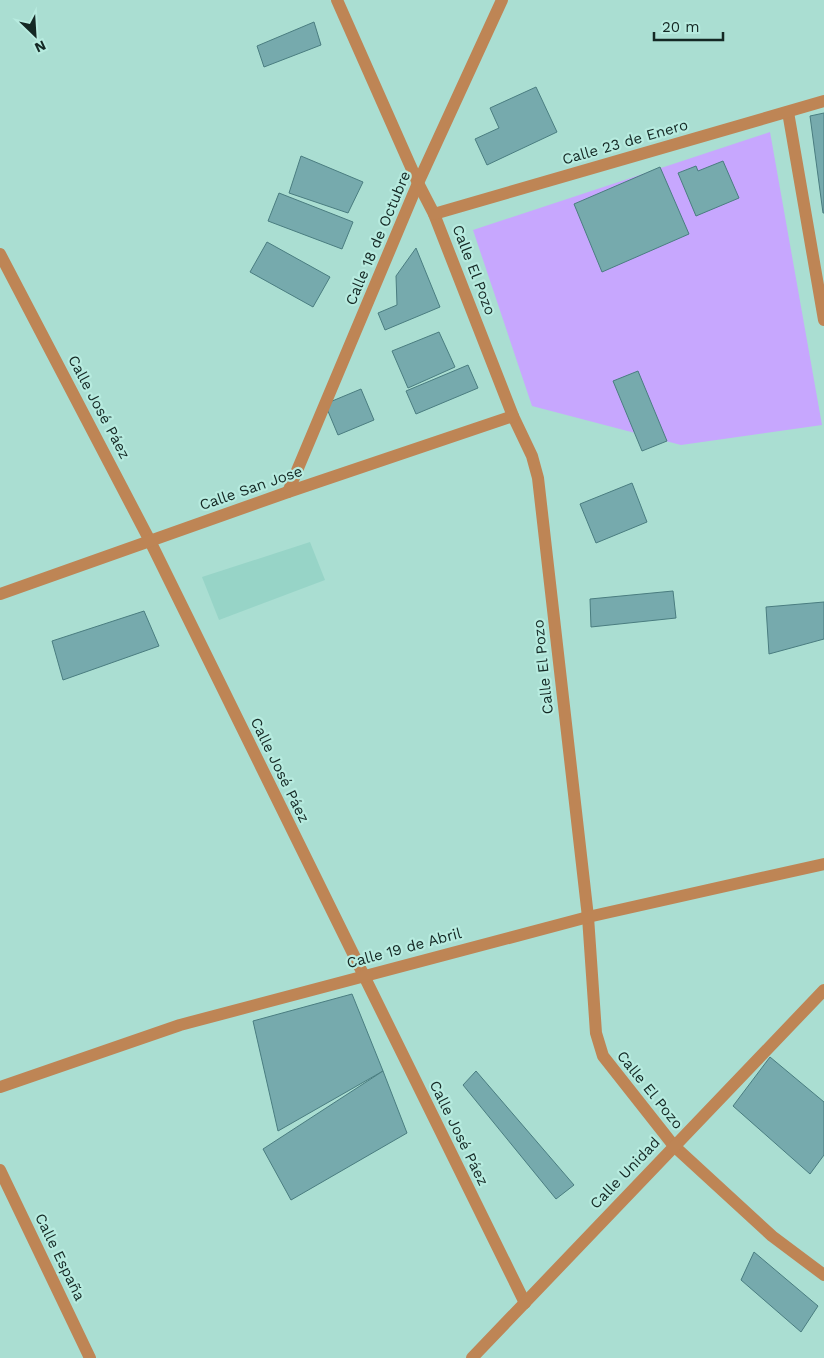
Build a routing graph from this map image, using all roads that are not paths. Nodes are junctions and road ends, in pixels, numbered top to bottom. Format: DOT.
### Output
graph roads {
  1 [pos="337,0"];
  2 [pos="502,0"];
  3 [pos="824,101"];
  4 [pos="788,112"];
  5 [pos="418,184"];
  6 [pos="434,214"];
  7 [pos="0,254"];
  8 [pos="824,320"];
  9 [pos="513,416"];
  10 [pos="288,492"];
  11 [pos="150,541"];
  12 [pos="0,594"];
  13 [pos="824,864"];
  14 [pos="588,917"];
  15 [pos="363,975"];
  16 [pos="824,990"];
  17 [pos="0,1088"];
  18 [pos="674,1146"];
  19 [pos="0,1170"];
  20 [pos="824,1275"];
  21 [pos="525,1303"];
  22 [pos="90,1358"];
  23 [pos="472,1358"];
  1 -- 5 [label="street, Calle El Pozo"];
  2 -- 5 [label="street, Calle 18 de Octubre"];
  3 -- 4 [label="street, Calle 23 de Enero"];
  4 -- 6 [label="street, Calle 23 de Enero"];
  4 -- 8 [label="street"];
  5 -- 6 [label="street, Calle El Pozo"];
  5 -- 10 [label="street, Calle 18 de Octubre"];
  6 -- 9 [label="street, Calle El Pozo"];
  7 -- 11 [label="street, Calle José Páez"];
  9 -- 10 [label="street, Calle San Jose"];
  9 -- 14 [label="street, Calle El Pozo"];
  10 -- 11 [label="street, Calle San Jose"];
  11 -- 12 [label="street, Calle San Jose"];
  11 -- 15 [label="street, Calle José Páez"];
  13 -- 14 [label="street, Calle 19 de Abril"];
  14 -- 15 [label="street, Calle 19 de Abril"];
  14 -- 18 [label="street, Calle El Pozo"];
  15 -- 17 [label="street, Calle 19 de Abril"];
  15 -- 21 [label="street, Calle José Páez"];
  16 -- 18 [label="street, Calle Unidad"];
  18 -- 20 [label="street, Calle El Pozo"];
  18 -- 21 [label="street, Calle Unidad"];
  19 -- 22 [label="street, Calle España"];
  21 -- 23 [label="street, Calle Unidad"];
}
